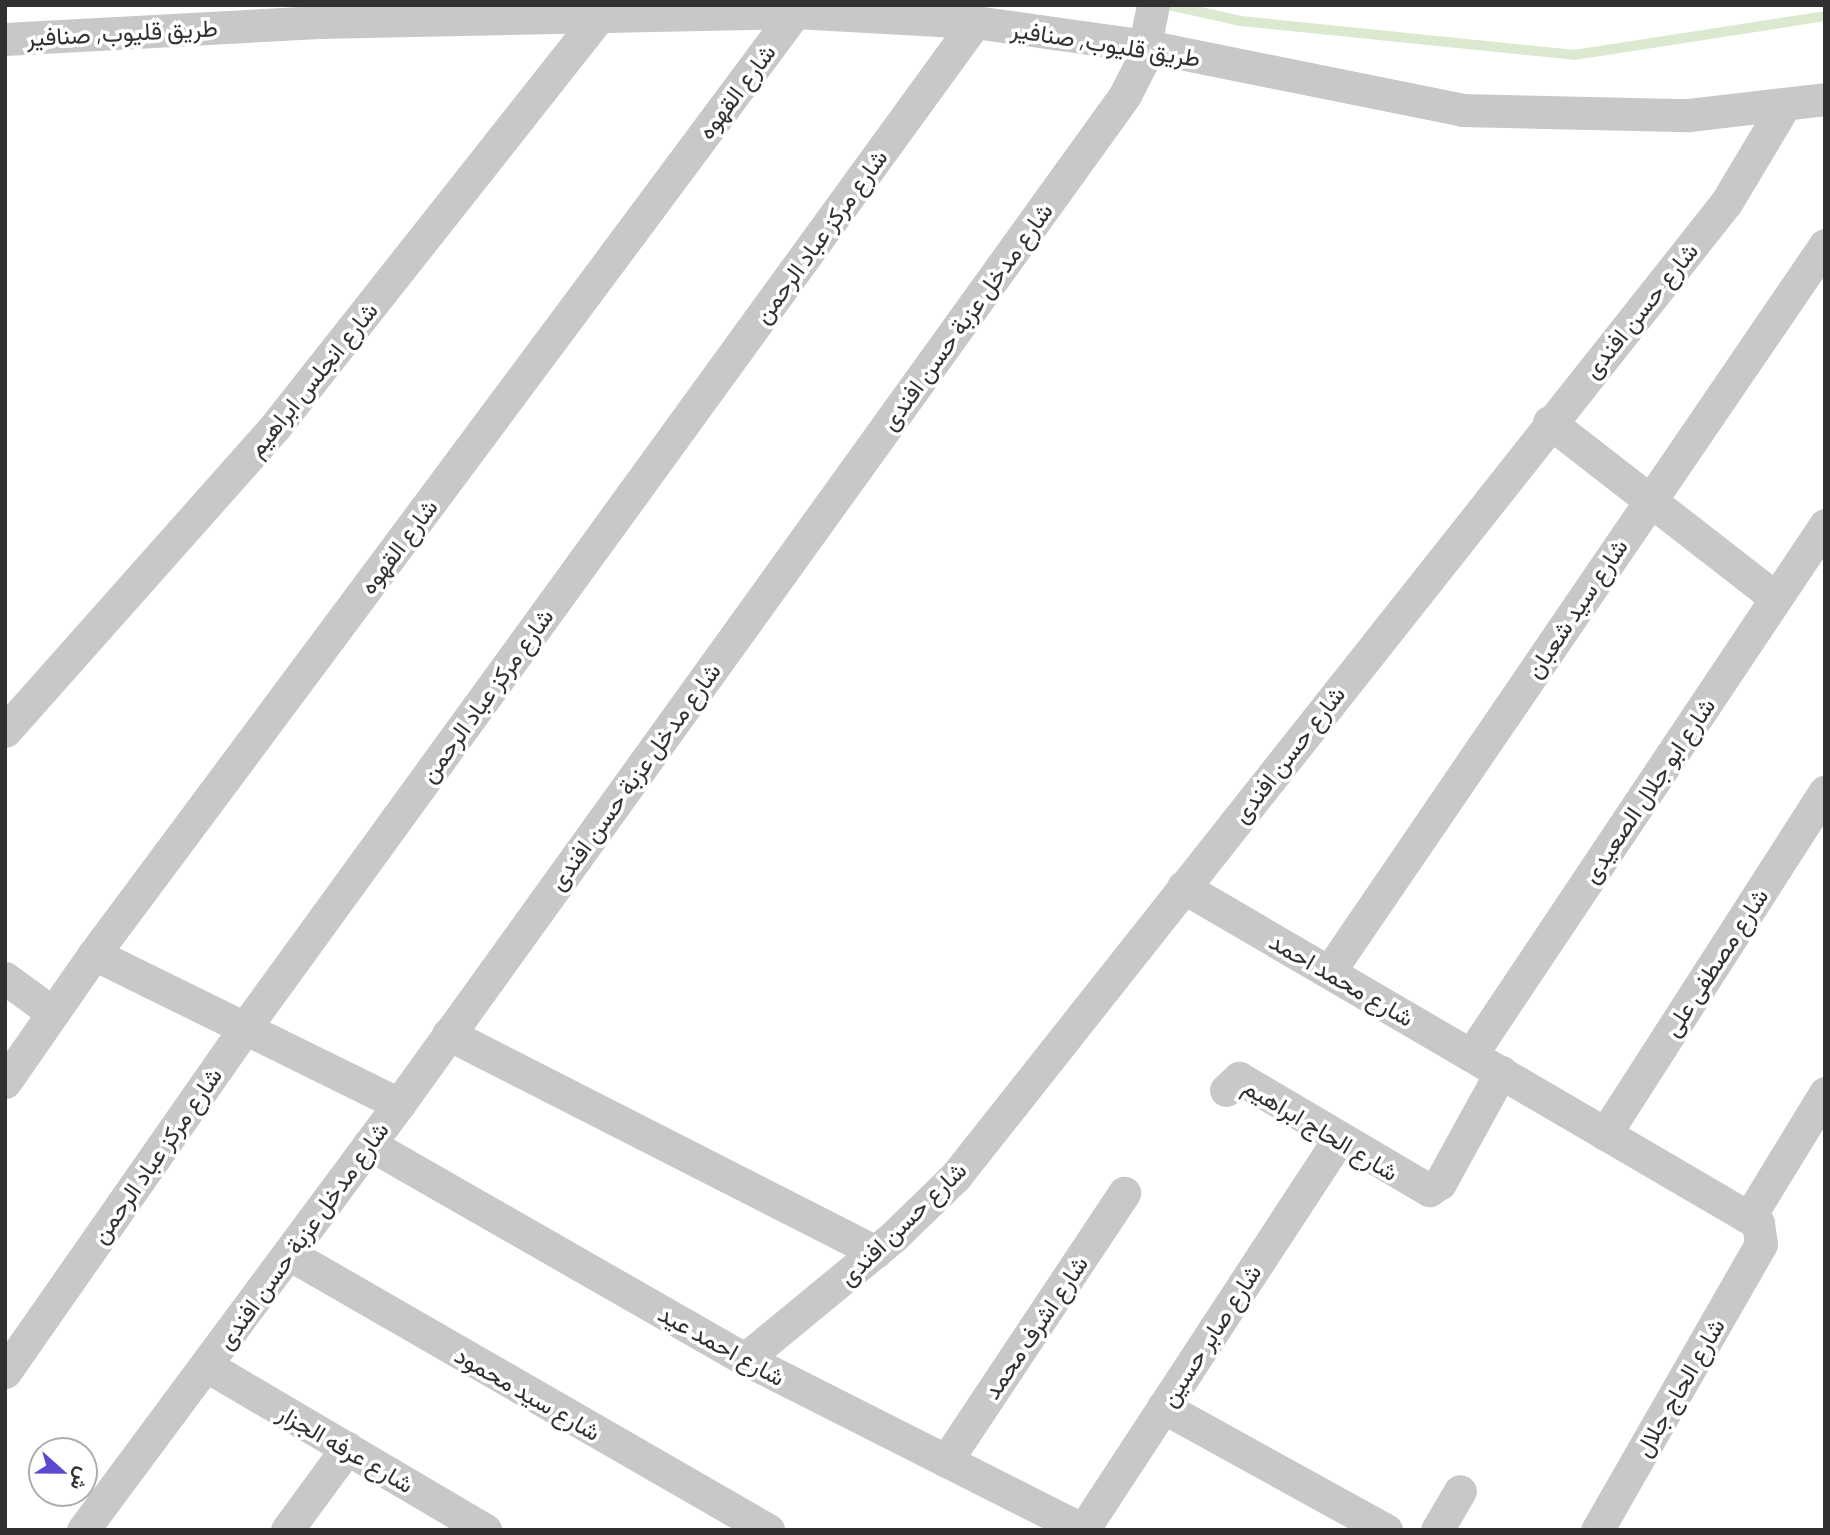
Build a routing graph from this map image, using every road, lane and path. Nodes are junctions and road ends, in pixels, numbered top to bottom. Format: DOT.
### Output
graph roads {
  1 [pos="1153,5"];
  2 [pos="795,12"];
  3 [pos="601,14"];
  4 [pos="975,22"];
  5 [pos="5,39"];
  6 [pos="1146,46"];
  7 [pos="1825,99"];
  8 [pos="1784,106"];
  9 [pos="1825,245"];
  10 [pos="1549,422"];
  11 [pos="1649,500"];
  12 [pos="1825,525"];
  13 [pos="1776,598"];
  14 [pos="5,731"];
  15 [pos="1825,791"];
  16 [pos="1183,887"];
  17 [pos="93,954"];
  18 [pos="1329,972"];
  19 [pos="5,978"];
  20 [pos="53,1013"];
  21 [pos="244,1029"];
  22 [pos="448,1034"];
  23 [pos="1471,1055"];
  24 [pos="1501,1072"];
  25 [pos="5,1082"];
  26 [pos="1226,1090"];
  27 [pos="1825,1093"];
  28 [pos="399,1104"];
  29 [pos="1605,1134"];
  30 [pos="1338,1140"];
  31 [pos="369,1144"];
  32 [pos="1124,1193"];
  33 [pos="1755,1230"];
  34 [pos="876,1252"];
  35 [pos="289,1254"];
  36 [pos="745,1359"];
  37 [pos="207,1366"];
  38 [pos="5,1373"];
  39 [pos="1163,1407"];
  40 [pos="347,1448"];
  41 [pos="946,1461"];
  42 [pos="1460,1491"];
  43 [pos="83,1530"];
  44 [pos="287,1530"];
  45 [pos="485,1530"];
  46 [pos="768,1530"];
  47 [pos="1083,1530"];
  48 [pos="1386,1530"];
  49 [pos="1437,1530"];
  50 [pos="1597,1530"];
  1 -- 6 [label="street, شارع مدخل عزبة حسن افندى"];
  2 -- 3 [label="street, طريق قليوب, صنافير"];
  2 -- 4 [label="street, طريق قليوب, صنافير"];
  2 -- 17 [label="street, شارع القهوه"];
  3 -- 5 [label="street, طريق قليوب, صنافير"];
  3 -- 14 [label="street, شارع انجلس ابراهيم"];
  4 -- 6 [label="street, طريق قليوب, صنافير"];
  4 -- 21 [label="street, شارع مركز عباد الرحمن"];
  6 -- 8 [label="street, طريق قليوب, صنافير"];
  6 -- 22 [label="street, شارع مدخل عزبة حسن افندى"];
  7 -- 8 [label="street, طريق قليوب, صنافير"];
  8 -- 10 [label="street, شارع حسن افندى"];
  9 -- 11 [label="street, شارع سيد شعبان"];
  10 -- 11 [label="street"];
  10 -- 16 [label="street, شارع حسن افندى"];
  11 -- 13 [label="street"];
  11 -- 18 [label="street, شارع سيد شعبان"];
  12 -- 13 [label="street, شارع ابو جلال الصعيدى"];
  13 -- 23 [label="street, شارع ابو جلال الصعيدى"];
  15 -- 29 [label="street, شارع مصطفى على"];
  16 -- 18 [label="street, شارع محمد احمد"];
  16 -- 34 [label="street, شارع حسن افندى"];
  17 -- 20 [label="street, شارع القهوه"];
  17 -- 21 [label="street"];
  18 -- 23 [label="street, شارع محمد احمد"];
  19 -- 20 [label="street"];
  20 -- 25 [label="street, شارع القهوه"];
  21 -- 28 [label="street"];
  21 -- 38 [label="street, شارع مركز عباد الرحمن"];
  22 -- 28 [label="street, شارع مدخل عزبة حسن افندى"];
  22 -- 34 [label="street"];
  23 -- 24 [label="street, شارع محمد احمد"];
  24 -- 29 [label="street, شارع محمد احمد"];
  24 -- 30 [label="street, شارع الحاج ابراهيم"];
  26 -- 30 [label="street, شارع الحاج ابراهيم"];
  27 -- 33 [label="street, شارع الحاج جلال"];
  28 -- 31 [label="street, شارع مدخل عزبة حسن افندى"];
  29 -- 33 [label="street, شارع محمد احمد"];
  30 -- 39 [label="street, شارع صابر حسين"];
  31 -- 35 [label="street, شارع مدخل عزبة حسن افندى"];
  31 -- 36 [label="street, شارع احمد عيد"];
  32 -- 41 [label="street, شارع اشرف محمد"];
  33 -- 50 [label="street, شارع الحاج جلال"];
  34 -- 36 [label="street, شارع حسن افندى"];
  35 -- 37 [label="street, شارع مدخل عزبة حسن افندى"];
  35 -- 46 [label="street, شارع سيد محمود"];
  36 -- 41 [label="street, شارع احمد عيد"];
  37 -- 40 [label="street, شارع عرفه الجزار"];
  37 -- 43 [label="street, شارع مدخل عزبة حسن افندى"];
  39 -- 47 [label="street, شارع صابر حسين"];
  39 -- 48 [label="street"];
  40 -- 44 [label="street"];
  40 -- 45 [label="street, شارع عرفه الجزار"];
  41 -- 47 [label="street, شارع احمد عيد"];
  42 -- 49 [label="street"];
}
